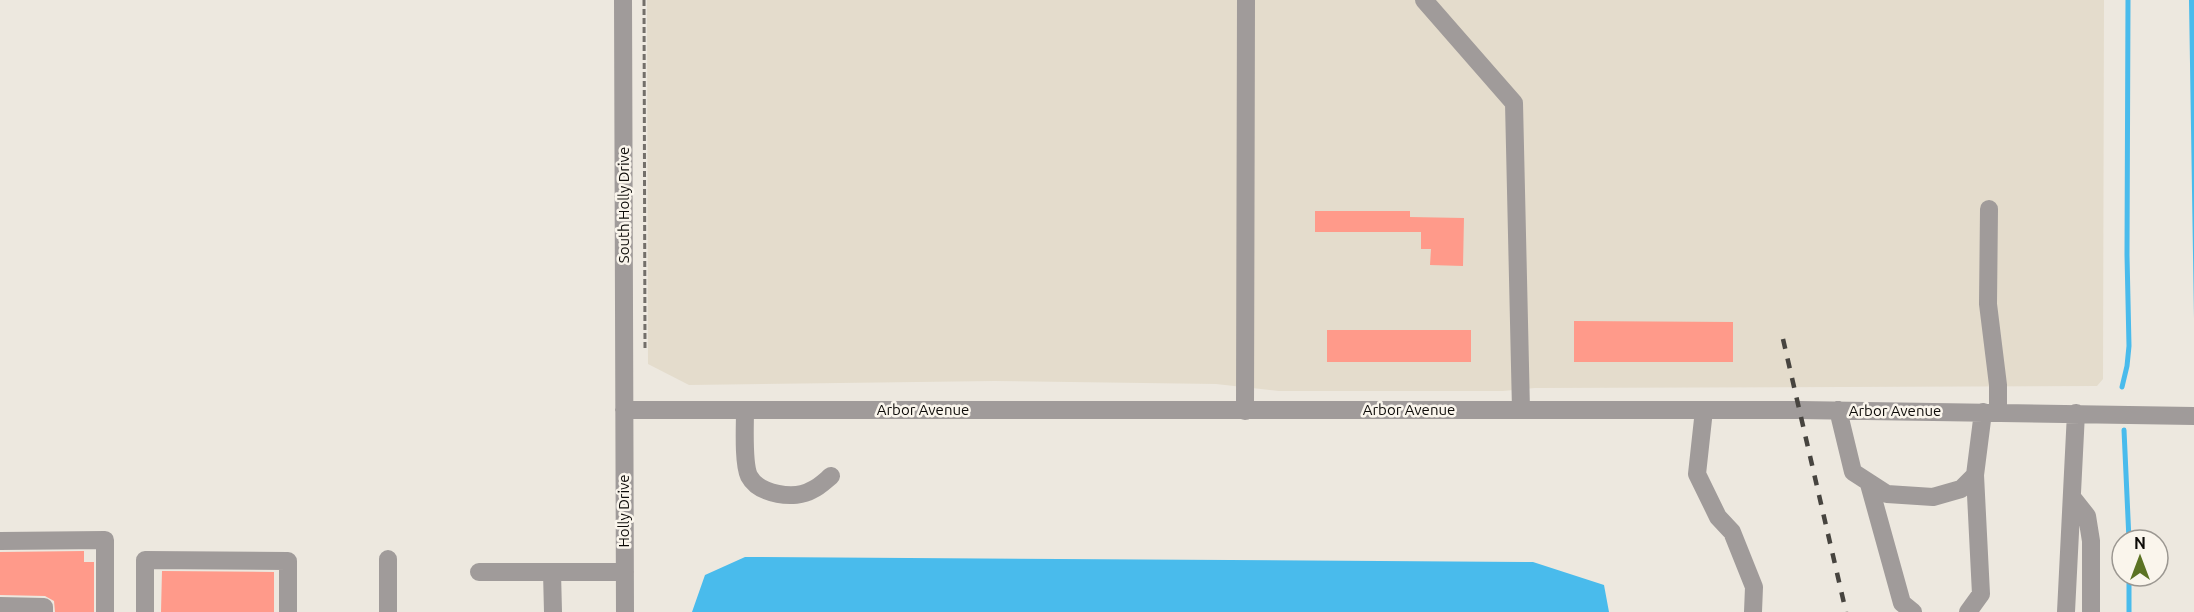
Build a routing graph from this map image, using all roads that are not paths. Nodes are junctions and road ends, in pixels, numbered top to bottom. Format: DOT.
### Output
graph roads {
  1 [pos="623,0"];
  2 [pos="1246,0"];
  3 [pos="1424,0"];
  4 [pos="1989,209"];
  5 [pos="624,410"];
  6 [pos="745,410"];
  7 [pos="1521,410"];
  8 [pos="1704,410"];
  9 [pos="1838,410"];
  10 [pos="1245,411"];
  11 [pos="1990,411"];
  12 [pos="2076,413"];
  13 [pos="2194,416"];
  14 [pos="1975,475"];
  15 [pos="831,476"];
  16 [pos="1869,484"];
  17 [pos="2072,497"];
  18 [pos="0,540"];
  19 [pos="388,559"];
  20 [pos="479,572"];
  21 [pos="552,572"];
  22 [pos="625,572"];
  23 [pos="0,606"];
  24 [pos="44,612"];
  25 [pos="105,612"];
  26 [pos="145,612"];
  27 [pos="288,612"];
  28 [pos="387,612"];
  29 [pos="553,612"];
  30 [pos="625,612"];
  31 [pos="1753,612"];
  32 [pos="1912,612"];
  33 [pos="1968,612"];
  34 [pos="2066,612"];
  35 [pos="2091,612"];
  1 -- 5 [label="street, South Holly Drive"];
  2 -- 10 [label="street"];
  3 -- 7 [label="street"];
  4 -- 11 [label="street"];
  5 -- 6 [label="street, Arbor Avenue"];
  5 -- 22 [label="street, Holly Drive"];
  6 -- 10 [label="street, Arbor Avenue"];
  6 -- 15 [label="street"];
  7 -- 8 [label="street, Arbor Avenue"];
  7 -- 10 [label="street, Arbor Avenue"];
  8 -- 9 [label="street, Arbor Avenue"];
  8 -- 31 [label="street"];
  9 -- 11 [label="street, Arbor Avenue"];
  9 -- 16 [label="street"];
  11 -- 12 [label="street, Arbor Avenue"];
  11 -- 14 [label="street"];
  12 -- 13 [label="street, Arbor Avenue"];
  12 -- 17 [label="street"];
  14 -- 16 [label="street"];
  14 -- 33 [label="street"];
  16 -- 32 [label="street"];
  17 -- 34 [label="street"];
  17 -- 35 [label="street"];
  18 -- 25 [label="street"];
  19 -- 28 [label="street"];
  20 -- 21 [label="street"];
  21 -- 22 [label="street"];
  21 -- 29 [label="street"];
  22 -- 30 [label="street, Holly Drive"];
  23 -- 24 [label="street"];
  26 -- 27 [label="street"];
}
